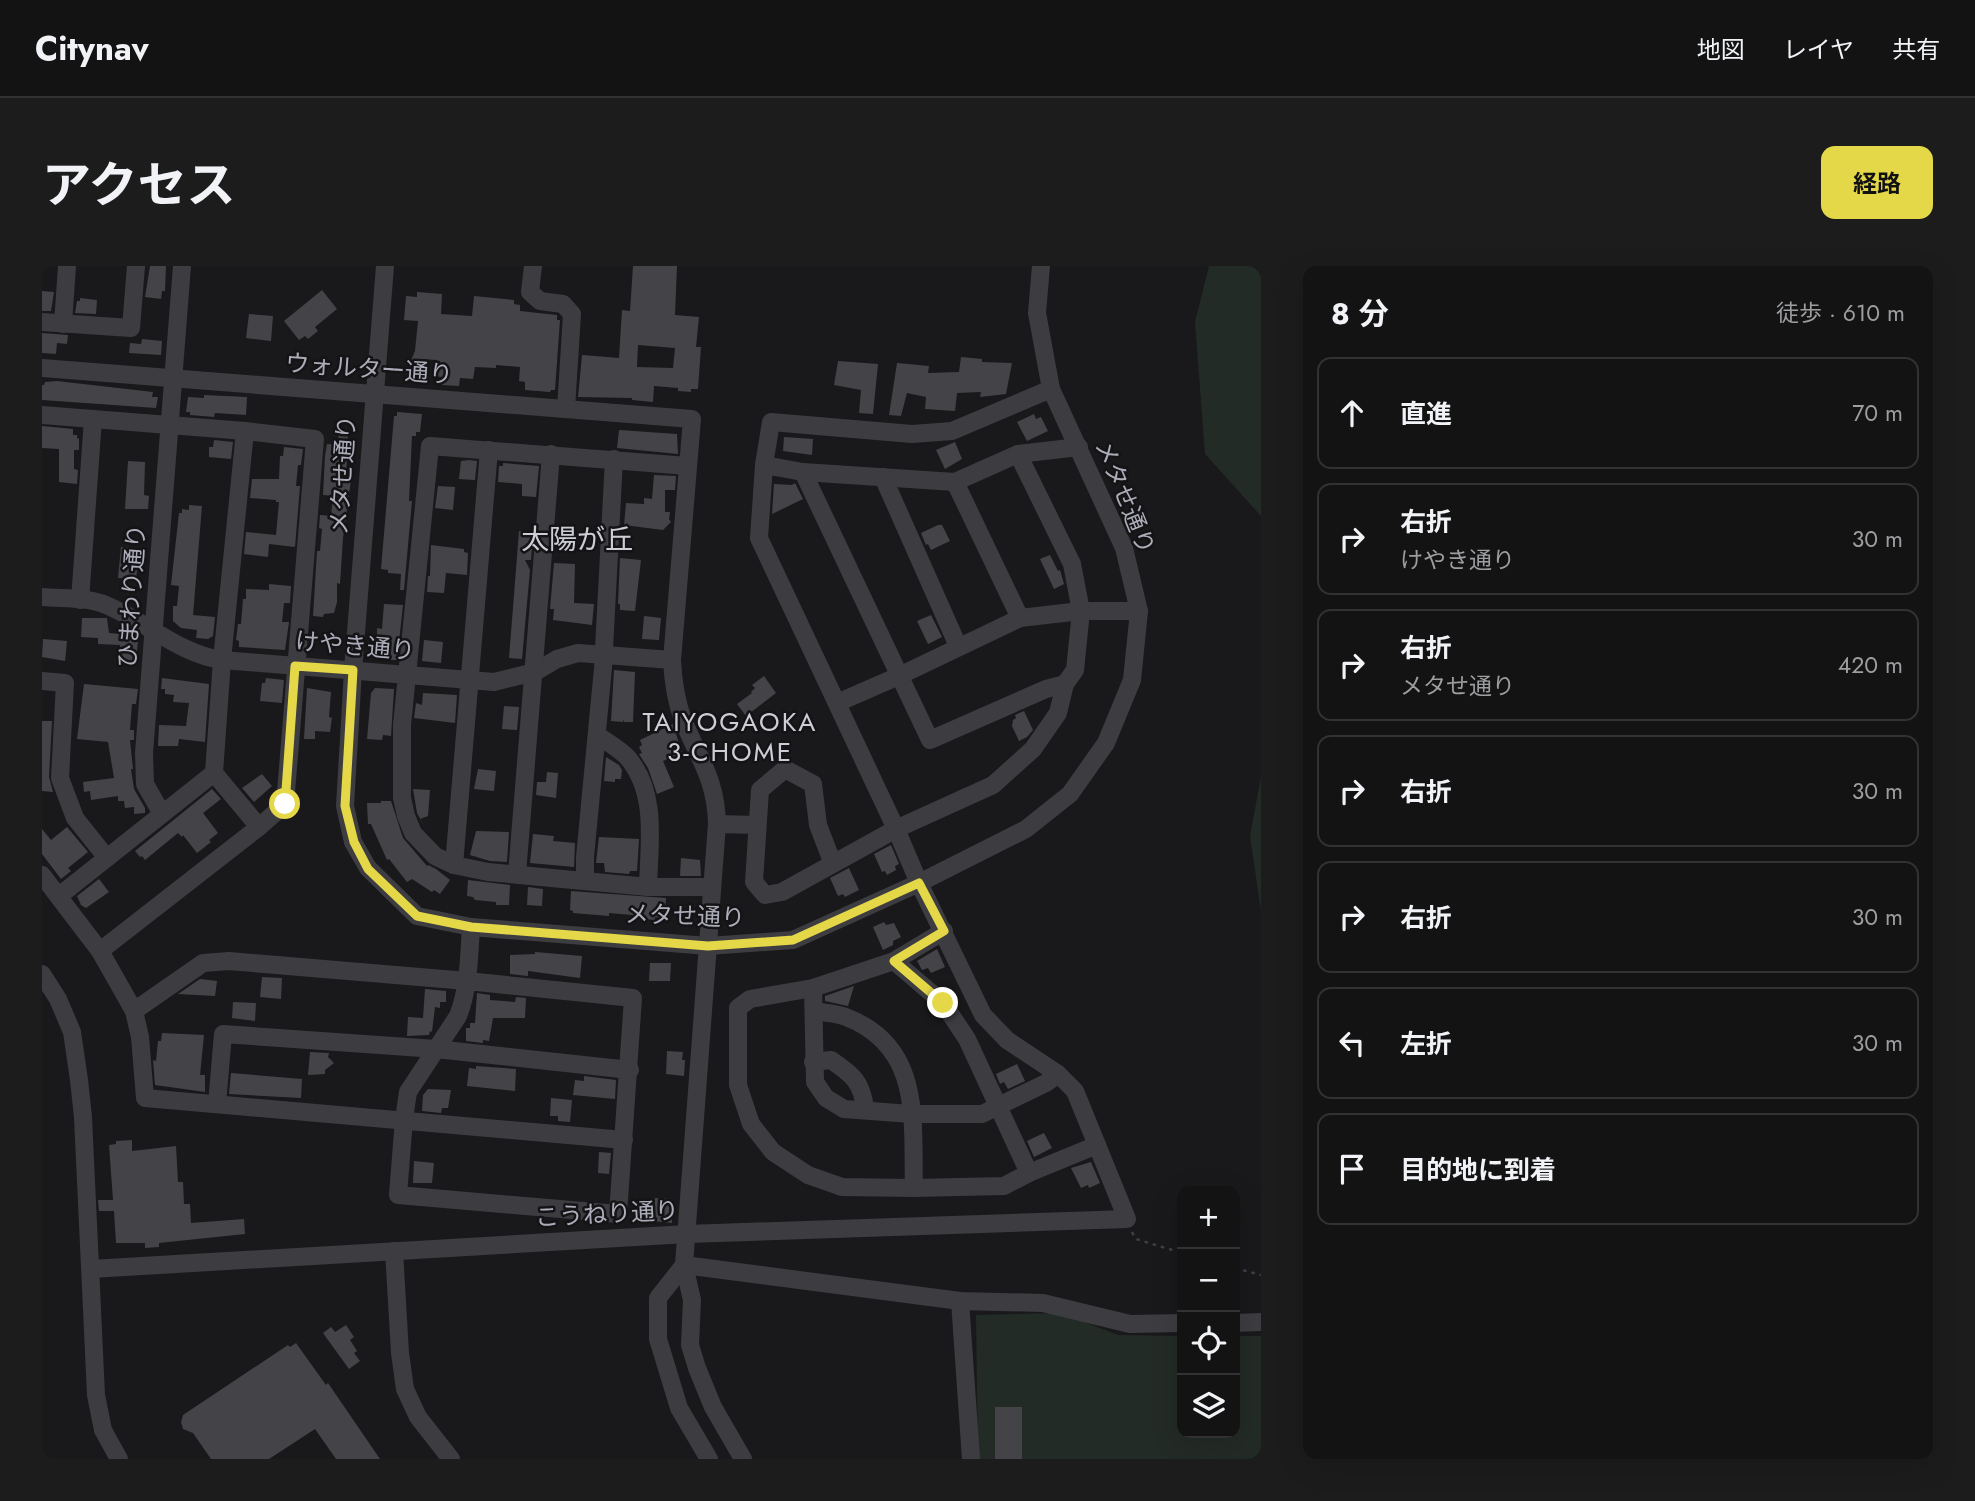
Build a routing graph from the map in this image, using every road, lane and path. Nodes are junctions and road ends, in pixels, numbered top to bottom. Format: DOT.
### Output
graph roads {
  1 [pos="67,266"];
  2 [pos="135,266"];
  3 [pos="182,266"];
  4 [pos="385,266"];
  5 [pos="533,266"];
  6 [pos="1041,266"];
  7 [pos="42,322"];
  8 [pos="63,324"];
  9 [pos="42,368"];
  10 [pos="173,378"];
  11 [pos="1051,389"];
  12 [pos="374,394"];
  13 [pos="566,409"];
  14 [pos="42,415"];
  15 [pos="93,419"];
  16 [pos="170,425"];
  17 [pos="245,431"];
  18 [pos="1079,447"];
  19 [pos="489,450"];
  20 [pos="551,454"];
  21 [pos="1018,454"];
  22 [pos="614,459"];
  23 [pos="764,465"];
  24 [pos="688,466"];
  25 [pos="803,472"];
  26 [pos="883,477"];
  27 [pos="955,482"];
  28 [pos="42,597"];
  29 [pos="80,600"];
  30 [pos="1082,611"];
  31 [pos="1139,611"];
  32 [pos="1020,618"];
  33 [pos="154,629"];
  34 [pos="958,646"];
  35 [pos="604,655"];
  36 [pos="222,660"];
  37 [pos="672,660"];
  38 [pos="295,666"];
  39 [pos="353,670"];
  40 [pos="533,673"];
  41 [pos="407,674"];
  42 [pos="901,675"];
  43 [pos="42,681"];
  44 [pos="469,681"];
  45 [pos="1065,684"];
  46 [pos="836,703"];
  47 [pos="597,736"];
  48 [pos="214,772"];
  49 [pos="162,814"];
  50 [pos="717,824"];
  51 [pos="757,825"];
  52 [pos="259,827"];
  53 [pos="896,829"];
  54 [pos="107,858"];
  55 [pos="454,864"];
  56 [pos="833,864"];
  57 [pos="517,874"];
  58 [pos="42,875"];
  59 [pos="585,880"];
  60 [pos="919,883"];
  61 [pos="648,887"];
  62 [pos="711,887"];
  63 [pos="59,896"];
  64 [pos="471,927"];
  65 [pos="944,931"];
  66 [pos="708,946"];
  67 [pos="100,951"];
  68 [pos="894,961"];
  69 [pos="42,974"];
  70 [pos="467,981"];
  71 [pos="813,988"];
  72 [pos="134,1011"];
  73 [pos="814,1011"];
  74 [pos="436,1049"];
  75 [pos="813,1062"];
  76 [pos="630,1070"];
  77 [pos="1058,1074"];
  78 [pos="217,1104"];
  79 [pos="997,1105"];
  80 [pos="865,1109"];
  81 [pos="911,1114"];
  82 [pos="404,1119"];
  83 [pos="624,1140"];
  84 [pos="1097,1145"];
  85 [pos="1029,1173"];
  86 [pos="914,1188"];
  87 [pos="1127,1219"];
  88 [pos="687,1234"];
  89 [pos="394,1251"];
  90 [pos="1177,1251"];
  91 [pos="684,1265"];
  92 [pos="91,1269"];
  93 [pos="1240,1269"];
  94 [pos="1261,1275"];
  95 [pos="960,1301"];
  96 [pos="1261,1322"];
  97 [pos="1177,1323"];
  98 [pos="1240,1323"];
  99 [pos="119,1459"];
  100 [pos="450,1459"];
  101 [pos="709,1459"];
  102 [pos="743,1459"];
  103 [pos="971,1459"];
  1 -- 8 [label="street"];
  2 -- 8 [label="street"];
  3 -- 10 [label="street, ひまわり通り"];
  4 -- 12 [label="street, メタせ通り"];
  5 -- 13 [label="street"];
  6 -- 11 [label="street, メタせ通り"];
  7 -- 8 [label="street"];
  9 -- 10 [label="street, ウォルター通り"];
  10 -- 12 [label="street, ウォルター通り"];
  10 -- 16 [label="street, ひまわり通り"];
  11 -- 18 [label="street, メタせ通り"];
  11 -- 23 [label="street"];
  12 -- 13 [label="street, ウォルター通り"];
  12 -- 39 [label="street, メタせ通り"];
  13 -- 24 [label="street, ウォルター通り"];
  14 -- 15 [label="street"];
  15 -- 16 [label="street"];
  15 -- 29 [label="street"];
  16 -- 17 [label="street"];
  16 -- 33 [label="street, ひまわり通り"];
  17 -- 36 [label="street"];
  17 -- 38 [label="street"];
  18 -- 21 [label="street"];
  18 -- 31 [label="street, メタせ通り"];
  19 -- 20 [label="street"];
  19 -- 41 [label="street"];
  19 -- 44 [label="street"];
  20 -- 22 [label="street"];
  20 -- 40 [label="street"];
  21 -- 27 [label="street"];
  21 -- 30 [label="street"];
  22 -- 24 [label="street"];
  22 -- 35 [label="street"];
  23 -- 25 [label="street"];
  23 -- 46 [label="street"];
  24 -- 37 [label="street"];
  25 -- 26 [label="street"];
  25 -- 42 [label="street"];
  26 -- 27 [label="street"];
  26 -- 34 [label="street"];
  27 -- 32 [label="street"];
  28 -- 29 [label="street, けやき通り"];
  29 -- 33 [label="street, けやき通り"];
  30 -- 31 [label="street"];
  30 -- 32 [label="street"];
  30 -- 45 [label="street"];
  31 -- 60 [label="street, メタせ通り"];
  32 -- 34 [label="street"];
  33 -- 36 [label="street, けやき通り"];
  33 -- 49 [label="street, ひまわり通り"];
  34 -- 42 [label="street"];
  35 -- 37 [label="street, けやき通り"];
  35 -- 40 [label="street, けやき通り"];
  35 -- 47 [label="street"];
  36 -- 38 [label="street, けやき通り"];
  36 -- 48 [label="street"];
  37 -- 50 [label="street"];
  38 -- 39 [label="street, けやき通り"];
  38 -- 52 [label="street"];
  39 -- 41 [label="street, けやき通り"];
  39 -- 64 [label="street, メタせ通り"];
  40 -- 44 [label="street, けやき通り"];
  40 -- 57 [label="street"];
  41 -- 44 [label="street, けやき通り"];
  41 -- 55 [label="street"];
  42 -- 45 [label="street"];
  42 -- 46 [label="street"];
  43 -- 54 [label="street"];
  44 -- 55 [label="street"];
  45 -- 53 [label="street"];
  46 -- 53 [label="street"];
  47 -- 59 [label="street"];
  47 -- 61 [label="street"];
  48 -- 49 [label="street"];
  48 -- 52 [label="street"];
  49 -- 54 [label="street"];
  50 -- 51 [label="street"];
  50 -- 62 [label="street"];
  51 -- 56 [label="street"];
  51 -- 56 [label="street"];
  52 -- 67 [label="street"];
  53 -- 56 [label="street"];
  53 -- 60 [label="street"];
  54 -- 63 [label="street"];
  55 -- 57 [label="street"];
  57 -- 59 [label="street"];
  58 -- 63 [label="street"];
  59 -- 61 [label="street"];
  60 -- 65 [label="street"];
  60 -- 66 [label="street, メタせ通り"];
  61 -- 62 [label="street"];
  62 -- 66 [label="street"];
  63 -- 67 [label="street"];
  64 -- 66 [label="street, メタせ通り"];
  64 -- 70 [label="street"];
  65 -- 68 [label="street"];
  65 -- 77 [label="street"];
  66 -- 88 [label="street"];
  67 -- 72 [label="street"];
  68 -- 71 [label="street"];
  68 -- 79 [label="street"];
  69 -- 92 [label="street"];
  70 -- 72 [label="street"];
  70 -- 74 [label="street"];
  70 -- 76 [label="street"];
  71 -- 73 [label="street"];
  71 -- 86 [label="street"];
  72 -- 78 [label="street"];
  73 -- 75 [label="street"];
  73 -- 81 [label="street"];
  74 -- 76 [label="street"];
  74 -- 78 [label="street"];
  74 -- 82 [label="street"];
  75 -- 80 [label="street"];
  75 -- 80 [label="street"];
  76 -- 83 [label="street"];
  77 -- 79 [label="street"];
  77 -- 84 [label="street"];
  78 -- 82 [label="street"];
  79 -- 81 [label="street"];
  79 -- 85 [label="street"];
  80 -- 81 [label="street"];
  81 -- 86 [label="street"];
  82 -- 83 [label="street"];
  82 -- 83 [label="street"];
  84 -- 85 [label="street"];
  84 -- 87 [label="street"];
  85 -- 86 [label="street"];
  87 -- 88 [label="street, こうねり通り"];
  87 -- 90 [label="path"];
  88 -- 89 [label="street, こうねり通り"];
  88 -- 91 [label="street"];
  89 -- 92 [label="street, こうねり通り"];
  89 -- 100 [label="street"];
  91 -- 95 [label="street"];
  91 -- 101 [label="street"];
  91 -- 102 [label="street"];
  92 -- 99 [label="street"];
  93 -- 94 [label="path"];
  95 -- 97 [label="street"];
  95 -- 103 [label="street"];
  96 -- 98 [label="street"];
}
